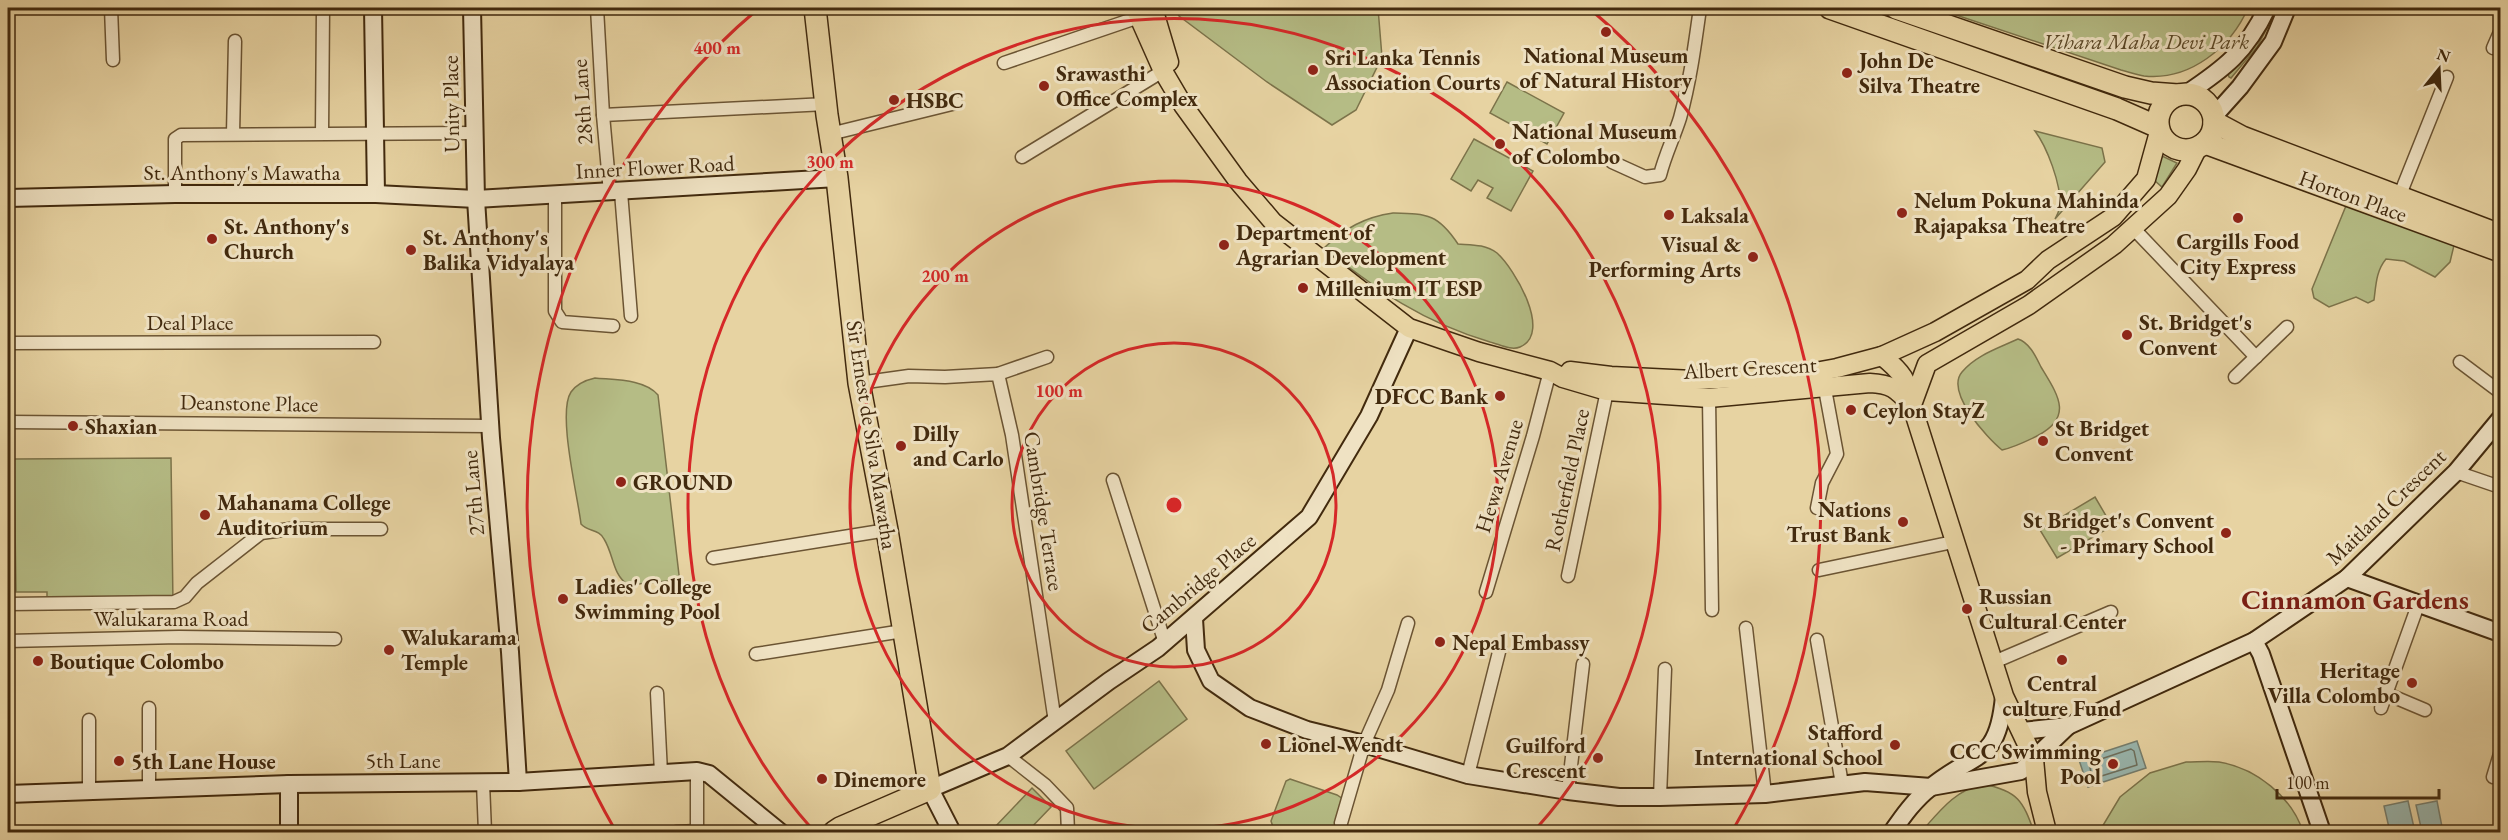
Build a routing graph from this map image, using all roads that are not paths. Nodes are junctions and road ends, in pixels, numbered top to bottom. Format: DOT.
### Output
graph roads {
  1 [pos="111,8"];
  2 [pos="323,8"];
  3 [pos="373,8"];
  4 [pos="472,8"];
  5 [pos="597,8"];
  6 [pos="815,8"];
  7 [pos="1700,8"];
  8 [pos="1830,8"];
  9 [pos="1896,8"];
  10 [pos="2267,8"];
  11 [pos="2287,8"];
  12 [pos="1142,11"];
  13 [pos="2500,32"];
  14 [pos="235,41"];
  15 [pos="2493,48"];
  16 [pos="112,60"];
  17 [pos="1004,63"];
  18 [pos="1163,71"];
  19 [pos="2447,77"];
  20 [pos="1176,93"];
  21 [pos="2182,94"];
  22 [pos="956,103"];
  23 [pos="826,104"];
  24 [pos="603,115"];
  25 [pos="2214,119"];
  26 [pos="2158,130"];
  27 [pos="322,133"];
  28 [pos="474,133"];
  29 [pos="233,134"];
  30 [pos="375,134"];
  31 [pos="830,134"];
  32 [pos="2201,146"];
  33 [pos="1022,157"];
  34 [pos="1612,162"];
  35 [pos="837,178"];
  36 [pos="616,193"];
  37 [pos="175,194"];
  38 [pos="376,194"];
  39 [pos="555,195"];
  40 [pos="2399,197"];
  41 [pos="8,198"];
  42 [pos="476,199"];
  43 [pos="2134,229"];
  44 [pos="2500,235"];
  45 [pos="2500,251"];
  46 [pos="631,316"];
  47 [pos="613,326"];
  48 [pos="2287,327"];
  49 [pos="1409,328"];
  50 [pos="1917,340"];
  51 [pos="374,342"];
  52 [pos="8,343"];
  53 [pos="1882,356"];
  54 [pos="1047,357"];
  55 [pos="2256,357"];
  56 [pos="2460,362"];
  57 [pos="1927,364"];
  58 [pos="1550,371"];
  59 [pos="998,374"];
  60 [pos="2235,377"];
  61 [pos="1751,378"];
  62 [pos="859,383"];
  63 [pos="1825,389"];
  64 [pos="1607,391"];
  65 [pos="2500,392"];
  66 [pos="1734,396"];
  67 [pos="1709,398"];
  68 [pos="1912,406"];
  69 [pos="2500,419"];
  70 [pos="8,422"];
  71 [pos="490,426"];
  72 [pos="2456,472"];
  73 [pos="1113,480"];
  74 [pos="2500,487"];
  75 [pos="1817,508"];
  76 [pos="381,529"];
  77 [pos="887,530"];
  78 [pos="1953,542"];
  79 [pos="713,558"];
  80 [pos="1819,570"];
  81 [pos="1568,576"];
  82 [pos="2346,578"];
  83 [pos="1486,592"];
  84 [pos="8,604"];
  85 [pos="2418,605"];
  86 [pos="1712,610"];
  87 [pos="2111,612"];
  88 [pos="1194,619"];
  89 [pos="1408,623"];
  90 [pos="1746,628"];
  91 [pos="903,631"];
  92 [pos="2500,633"];
  93 [pos="335,639"];
  94 [pos="1817,640"];
  95 [pos="2254,640"];
  96 [pos="8,641"];
  97 [pos="1165,643"];
  98 [pos="1500,648"];
  99 [pos="756,654"];
  100 [pos="1994,662"];
  101 [pos="1583,664"];
  102 [pos="1665,669"];
  103 [pos="657,693"];
  104 [pos="2387,694"];
  105 [pos="2004,696"];
  106 [pos="149,708"];
  107 [pos="2381,708"];
  108 [pos="2425,710"];
  109 [pos="89,720"];
  110 [pos="1055,722"];
  111 [pos="2067,726"];
  112 [pos="2022,731"];
  113 [pos="1364,744"];
  114 [pos="2500,754"];
  115 [pos="1008,756"];
  116 [pos="2034,759"];
  117 [pos="697,771"];
  118 [pos="661,773"];
  119 [pos="1468,775"];
  120 [pos="2493,777"];
  121 [pos="518,782"];
  122 [pos="483,783"];
  123 [pos="289,784"];
  124 [pos="1842,784"];
  125 [pos="149,787"];
  126 [pos="1930,787"];
  127 [pos="930,789"];
  128 [pos="1568,791"];
  129 [pos="89,792"];
  130 [pos="8,794"];
  131 [pos="1765,794"];
  132 [pos="1660,797"];
  133 [pos="1341,823"];
  134 [pos="289,832"];
  135 [pos="485,832"];
  136 [pos="676,832"];
  137 [pos="697,832"];
  138 [pos="781,832"];
  139 [pos="834,832"];
  140 [pos="952,832"];
  141 [pos="1068,832"];
  142 [pos="1892,832"];
  143 [pos="2047,832"];
  144 [pos="2322,832"];
  1 -- 16 [label="street"];
  2 -- 27 [label="street"];
  3 -- 30 [label="main road"];
  4 -- 28 [label="main road, Unity Place"];
  5 -- 24 [label="street, 28th Lane"];
  6 -- 23 [label="highway, Sir Ernest de Silva Mawatha"];
  7 -- 34 [label="street"];
  8 -- 26 [label="highway"];
  9 -- 21 [label="highway"];
  10 -- 21 [label="main road"];
  11 -- 25 [label="main road"];
  12 -- 17 [label="street"];
  12 -- 18 [label="main road, Albert Crescent"];
  12 -- 20 [label="main road"];
  13 -- 15 [label="street"];
  14 -- 29 [label="street"];
  18 -- 20 [label="main road, Albert Crescent"];
  18 -- 33 [label="street"];
  19 -- 40 [label="street"];
  20 -- 49 [label="main road, Albert Crescent"];
  21 -- 25 [label="highway"];
  21 -- 26 [label="highway"];
  22 -- 31 [label="street"];
  23 -- 24 [label="street"];
  23 -- 31 [label="highway, Sir Ernest de Silva Mawatha"];
  24 -- 36 [label="street, 28th Lane"];
  25 -- 32 [label="highway"];
  25 -- 40 [label="highway, Horton Place"];
  26 -- 32 [label="highway"];
  26 -- 50 [label="main road, Albert Crescent"];
  27 -- 29 [label="street"];
  27 -- 30 [label="street"];
  28 -- 30 [label="street"];
  28 -- 42 [label="main road, Unity Place"];
  29 -- 37 [label="street"];
  30 -- 38 [label="main road"];
  31 -- 35 [label="highway, Sir Ernest de Silva Mawatha"];
  32 -- 43 [label="main road"];
  32 -- 45 [label="highway, Horton Place"];
  35 -- 36 [label="main road, Inner Flower Road"];
  35 -- 62 [label="highway, Sir Ernest de Silva Mawatha"];
  36 -- 39 [label="main road, Inner Flower Road"];
  36 -- 46 [label="street, 28th Lane"];
  37 -- 38 [label="main road, St. Anthony's Mawatha"];
  37 -- 41 [label="main road, St. Anthony's Mawatha"];
  38 -- 42 [label="main road, St. Anthony's Mawatha"];
  39 -- 42 [label="main road, Inner Flower Road"];
  39 -- 47 [label="street"];
  40 -- 44 [label="highway, Horton Place"];
  42 -- 71 [label="main road, 27th Lane"];
  43 -- 55 [label="street"];
  43 -- 57 [label="main road"];
  48 -- 55 [label="street"];
  49 -- 58 [label="main road, Albert Crescent"];
  49 -- 88 [label="main road, Cambridge Place"];
  50 -- 53 [label="main road, Albert Crescent"];
  50 -- 57 [label="main road"];
  51 -- 52 [label="street, Deal Place"];
  53 -- 61 [label="main road, Albert Crescent"];
  53 -- 68 [label="main road"];
  54 -- 59 [label="street"];
  55 -- 60 [label="street"];
  56 -- 65 [label="street"];
  57 -- 68 [label="main road"];
  58 -- 61 [label="main road, Albert Crescent"];
  58 -- 64 [label="main road, Albert Crescent"];
  58 -- 83 [label="street, Hewa Avenue"];
  59 -- 62 [label="street"];
  59 -- 110 [label="street, Cambridge Terrace"];
  61 -- 66 [label="main road"];
  62 -- 77 [label="highway, Sir Ernest de Silva Mawatha"];
  63 -- 66 [label="main road, Albert Crescent"];
  63 -- 68 [label="main road, Albert Crescent"];
  63 -- 75 [label="street"];
  64 -- 67 [label="main road, Albert Crescent"];
  64 -- 81 [label="street, Rotherfield Place"];
  66 -- 67 [label="main road, Albert Crescent"];
  67 -- 86 [label="street"];
  68 -- 78 [label="main road"];
  69 -- 72 [label="main road, Maitland Crescent"];
  70 -- 71 [label="street, Deanstone Place"];
  71 -- 121 [label="main road, 27th Lane"];
  72 -- 74 [label="street"];
  72 -- 82 [label="main road, Maitland Crescent"];
  73 -- 97 [label="street"];
  76 -- 84 [label="street"];
  77 -- 79 [label="street"];
  77 -- 91 [label="highway, Sir Ernest de Silva Mawatha"];
  78 -- 80 [label="street"];
  78 -- 100 [label="main road"];
  82 -- 85 [label="main road"];
  82 -- 95 [label="main road, Maitland Crescent"];
  85 -- 92 [label="main road"];
  85 -- 104 [label="street"];
  87 -- 100 [label="street"];
  88 -- 97 [label="main road, Cambridge Place"];
  88 -- 113 [label="main road, Maitland Crescent"];
  89 -- 113 [label="street"];
  90 -- 131 [label="street"];
  91 -- 99 [label="street"];
  91 -- 127 [label="highway, Sir Ernest de Silva Mawatha"];
  93 -- 96 [label="street, Walukarama Road"];
  94 -- 124 [label="street"];
  95 -- 111 [label="main road, Maitland Crescent"];
  95 -- 144 [label="main road"];
  97 -- 110 [label="main road, Cambridge Place"];
  98 -- 119 [label="street"];
  100 -- 105 [label="main road"];
  101 -- 128 [label="street"];
  102 -- 132 [label="street"];
  103 -- 118 [label="street"];
  104 -- 107 [label="street"];
  104 -- 108 [label="street"];
  105 -- 112 [label="main road"];
  105 -- 126 [label="main road"];
  106 -- 125 [label="street"];
  109 -- 129 [label="street"];
  110 -- 115 [label="main road, Cambridge Place"];
  111 -- 112 [label="main road, Maitland Crescent"];
  111 -- 116 [label="main road, Maitland Crescent"];
  112 -- 116 [label="main road"];
  113 -- 119 [label="main road, Maitland Crescent"];
  113 -- 133 [label="street"];
  114 -- 120 [label="street"];
  115 -- 127 [label="main road, Cambridge Place"];
  115 -- 141 [label="street"];
  116 -- 126 [label="main road, Maitland Crescent"];
  116 -- 143 [label="main road"];
  117 -- 118 [label="main road, 5th Lane"];
  117 -- 137 [label="street"];
  117 -- 138 [label="main road"];
  118 -- 121 [label="main road, 5th Lane"];
  119 -- 128 [label="main road, Maitland Crescent"];
  121 -- 122 [label="main road, 5th Lane"];
  122 -- 123 [label="main road, 5th Lane"];
  122 -- 135 [label="street"];
  123 -- 125 [label="main road, 5th Lane"];
  123 -- 134 [label="main road"];
  124 -- 126 [label="main road, Maitland Crescent"];
  124 -- 131 [label="main road, Maitland Crescent"];
  125 -- 129 [label="main road, 5th Lane"];
  126 -- 142 [label="main road"];
  127 -- 139 [label="highway"];
  127 -- 140 [label="main road"];
  128 -- 132 [label="main road, Maitland Crescent"];
  129 -- 130 [label="main road, 5th Lane"];
  131 -- 132 [label="main road, Maitland Crescent"];
  136 -- 137 [label="street"];
}
